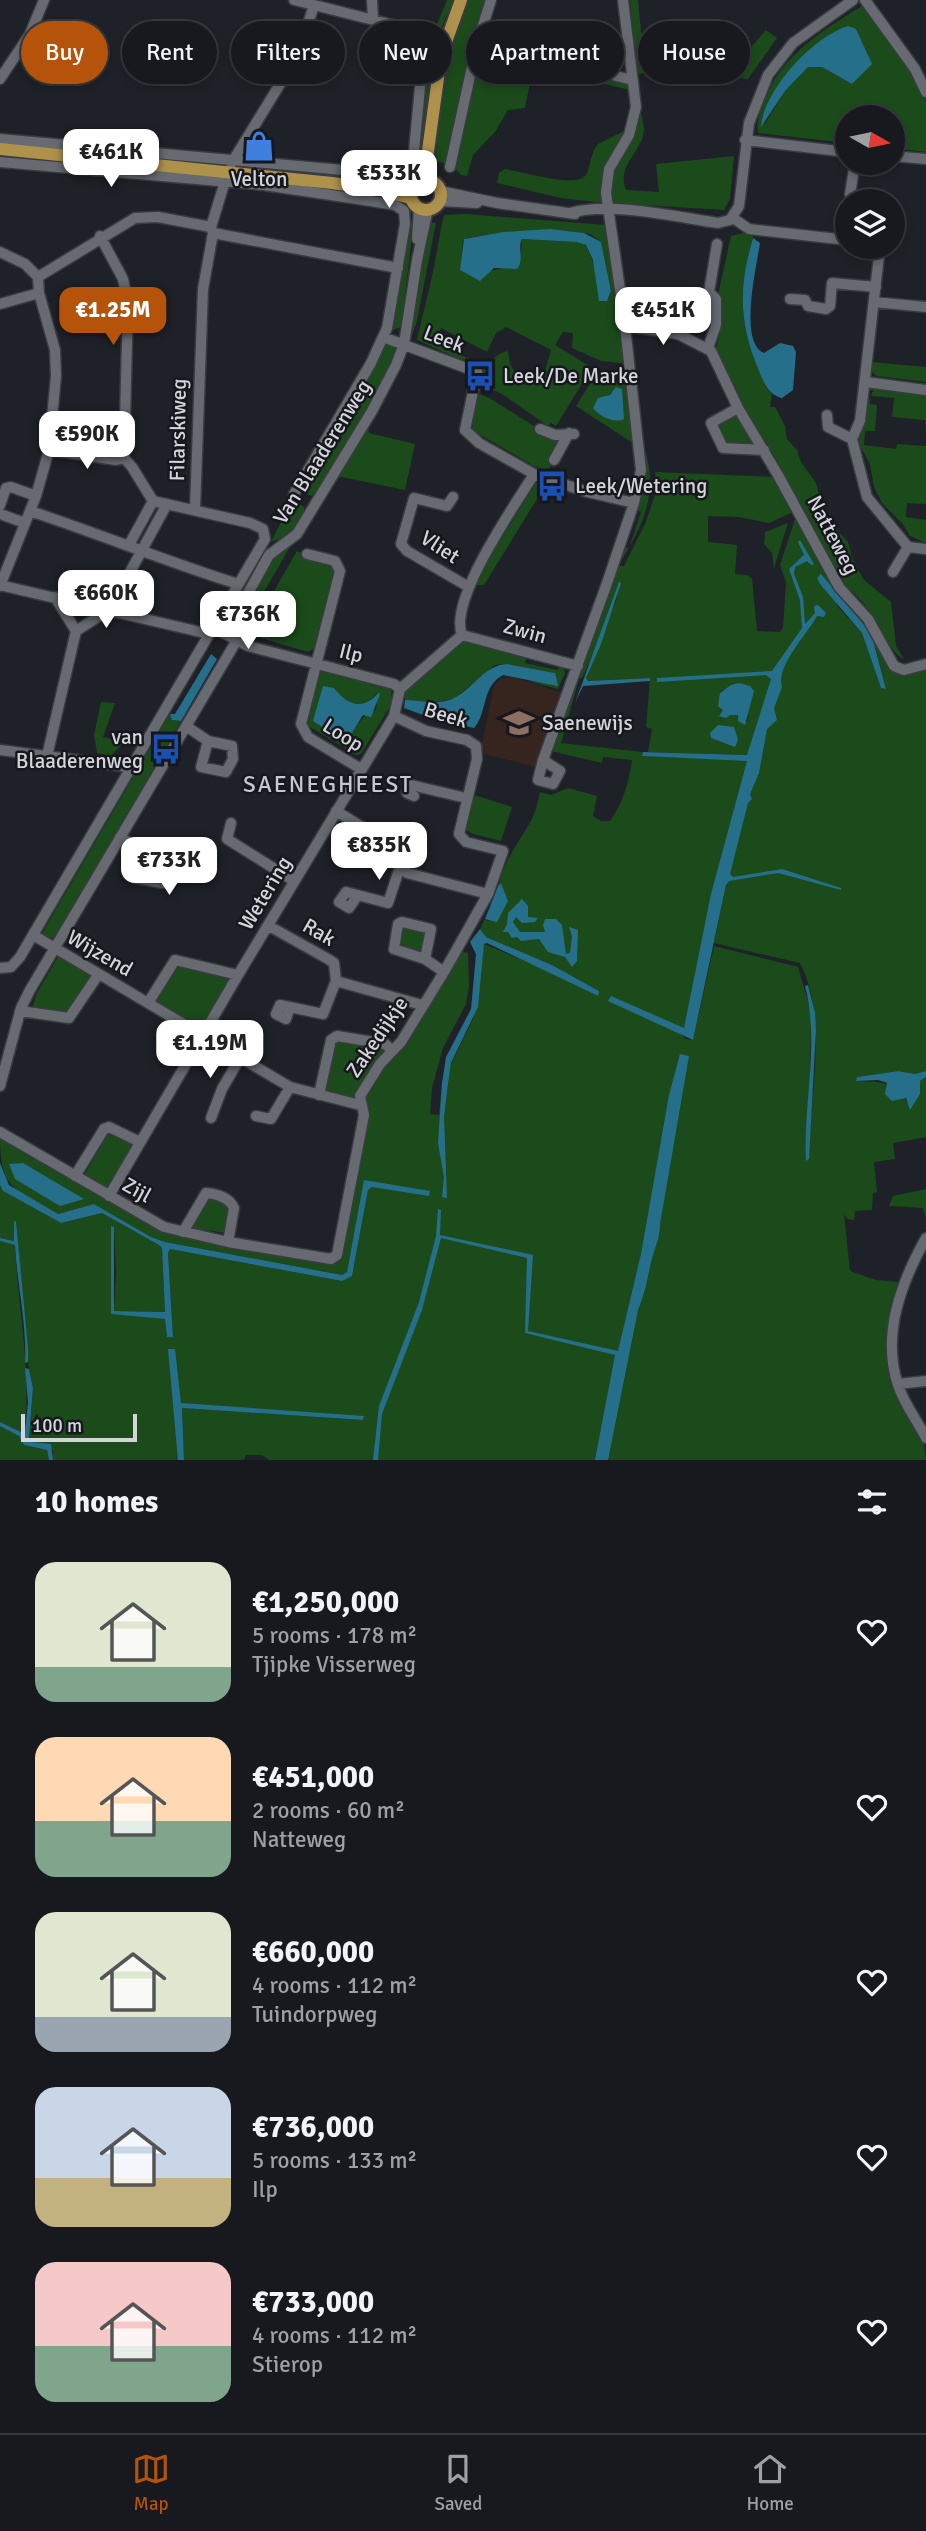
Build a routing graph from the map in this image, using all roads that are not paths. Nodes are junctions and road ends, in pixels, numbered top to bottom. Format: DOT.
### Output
graph roads {
  1 [pos="44,0"];
  2 [pos="294,0"];
  3 [pos="370,0"];
  4 [pos="461,0"];
  5 [pos="491,0"];
  6 [pos="623,0"];
  7 [pos="853,0"];
  8 [pos="865,0"];
  9 [pos="328,4"];
  10 [pos="314,5"];
  11 [pos="357,16"];
  12 [pos="373,20"];
  13 [pos="484,21"];
  14 [pos="4,67"];
  15 [pos="624,78"];
  16 [pos="0,79"];
  17 [pos="633,80"];
  18 [pos="468,84"];
  19 [pos="926,92"];
  20 [pos="745,140"];
  21 [pos="1,151"];
  22 [pos="835,151"];
  23 [pos="905,157"];
  24 [pos="926,159"];
  25 [pos="450,167"];
  26 [pos="228,171"];
  27 [pos="426,194"];
  28 [pos="608,213"];
  29 [pos="733,218"];
  30 [pos="212,230"];
  31 [pos="100,236"];
  32 [pos="835,239"];
  33 [pos="717,244"];
  34 [pos="0,252"];
  35 [pos="879,259"];
  36 [pos="398,268"];
  37 [pos="38,277"];
  38 [pos="876,287"];
  39 [pos="39,293"];
  40 [pos="790,299"];
  41 [pos="874,302"];
  42 [pos="0,304"];
  43 [pos="926,307"];
  44 [pos="625,326"];
  45 [pos="383,337"];
  46 [pos="404,344"];
  47 [pos="708,348"];
  48 [pos="866,382"];
  49 [pos="926,390"];
  50 [pos="738,408"];
  51 [pos="827,415"];
  52 [pos="540,429"];
  53 [pos="852,439"];
  54 [pos="49,450"];
  55 [pos="764,450"];
  56 [pos="124,458"];
  57 [pos="554,460"];
  58 [pos="534,474"];
  59 [pos="294,494"];
  60 [pos="36,496"];
  61 [pos="453,497"];
  62 [pos="153,501"];
  63 [pos="634,503"];
  64 [pos="167,504"];
  65 [pos="0,505"];
  66 [pos="195,509"];
  67 [pos="30,511"];
  68 [pos="0,514"];
  69 [pos="24,523"];
  70 [pos="129,545"];
  71 [pos="908,547"];
  72 [pos="926,549"];
  73 [pos="143,550"];
  74 [pos="307,554"];
  75 [pos="893,572"];
  76 [pos="237,584"];
  77 [pos="0,586"];
  78 [pos="467,586"];
  79 [pos="55,597"];
  80 [pos="110,609"];
  81 [pos="76,631"];
  82 [pos="211,631"];
  83 [pos="462,635"];
  84 [pos="237,640"];
  85 [pos="316,664"];
  86 [pos="926,664"];
  87 [pos="578,666"];
  88 [pos="400,689"];
  89 [pos="394,716"];
  90 [pos="186,726"];
  91 [pos="208,741"];
  92 [pos="0,750"];
  93 [pos="47,756"];
  94 [pos="543,760"];
  95 [pos="130,767"];
  96 [pos="361,769"];
  97 [pos="414,796"];
  98 [pos="466,798"];
  99 [pos="336,811"];
  100 [pos="231,823"];
  101 [pos="120,837"];
  102 [pos="141,850"];
  103 [pos="503,851"];
  104 [pos="400,867"];
  105 [pos="294,881"];
  106 [pos="488,894"];
  107 [pos="358,895"];
  108 [pos="269,926"];
  109 [pos="33,935"];
  110 [pos="54,948"];
  111 [pos="425,959"];
  112 [pos="0,968"];
  113 [pos="444,972"];
  114 [pos="98,975"];
  115 [pos="238,975"];
  116 [pos="336,981"];
  117 [pos="148,1003"];
  118 [pos="422,1005"];
  119 [pos="290,1007"];
  120 [pos="20,1011"];
  121 [pos="203,1036"];
  122 [pos="392,1050"];
  123 [pos="240,1058"];
  124 [pos="0,1086"];
  125 [pos="290,1087"];
  126 [pos="318,1095"];
  127 [pos="360,1105"];
  128 [pos="256,1116"];
  129 [pos="211,1118"];
  130 [pos="0,1132"];
  131 [pos="140,1142"];
  132 [pos="75,1176"];
  133 [pos="109,1196"];
  134 [pos="183,1232"];
  135 [pos="926,1238"];
  136 [pos="228,1242"];
  137 [pos="331,1259"];
  138 [pos="926,1381"];
  139 [pos="898,1384"];
  140 [pos="926,1438"];
  1 -- 14 [label="street"];
  2 -- 10 [label="street"];
  3 -- 11 [label="street"];
  3 -- 12 [label="street"];
  4 -- 27 [label="main road"];
  5 -- 13 [label="street"];
  6 -- 17 [label="street"];
  7 -- 20 [label="street"];
  8 -- 19 [label="street"];
  9 -- 10 [label="street"];
  9 -- 11 [label="street"];
  10 -- 26 [label="street, Filarskiweg"];
  11 -- 12 [label="street"];
  12 -- 26 [label="street"];
  14 -- 16 [label="street"];
  15 -- 17 [label="street"];
  17 -- 28 [label="street"];
  18 -- 25 [label="street"];
  20 -- 22 [label="street"];
  20 -- 29 [label="street"];
  21 -- 26 [label="main road"];
  23 -- 24 [label="street"];
  26 -- 27 [label="main road"];
  26 -- 30 [label="street, Filarskiweg"];
  26 -- 36 [label="street, Van Blaaderenweg"];
  27 -- 28 [label="street"];
  27 -- 46 [label="street, Van Blaaderenweg"];
  28 -- 29 [label="street"];
  28 -- 44 [label="street"];
  29 -- 32 [label="street"];
  30 -- 31 [label="street"];
  30 -- 36 [label="street"];
  30 -- 66 [label="street, Filarskiweg"];
  31 -- 37 [label="street"];
  31 -- 56 [label="street"];
  33 -- 47 [label="street"];
  34 -- 37 [label="street"];
  35 -- 38 [label="street"];
  36 -- 45 [label="street, Van Blaaderenweg"];
  37 -- 39 [label="street"];
  38 -- 40 [label="street"];
  38 -- 41 [label="street"];
  39 -- 42 [label="street"];
  39 -- 54 [label="street"];
  41 -- 43 [label="street"];
  41 -- 48 [label="street"];
  44 -- 47 [label="street"];
  44 -- 63 [label="street"];
  45 -- 46 [label="street, Leek"];
  45 -- 59 [label="street, Van Blaaderenweg"];
  46 -- 58 [label="street, Leek"];
  46 -- 84 [label="street, Van Blaaderenweg"];
  47 -- 50 [label="street, Natteweg"];
  48 -- 49 [label="street"];
  48 -- 53 [label="street"];
  50 -- 55 [label="street, Natteweg"];
  50 -- 55 [label="street"];
  51 -- 53 [label="street"];
  52 -- 57 [label="street"];
  53 -- 71 [label="street"];
  54 -- 56 [label="street"];
  54 -- 60 [label="street"];
  55 -- 86 [label="street, Natteweg"];
  56 -- 62 [label="street"];
  58 -- 63 [label="street"];
  58 -- 78 [label="street"];
  60 -- 65 [label="street"];
  60 -- 67 [label="street"];
  61 -- 78 [label="street, Vliet"];
  62 -- 64 [label="street"];
  62 -- 70 [label="street"];
  63 -- 87 [label="street"];
  64 -- 66 [label="street"];
  64 -- 73 [label="street"];
  66 -- 76 [label="street, Van Blaaderenweg"];
  67 -- 69 [label="street"];
  67 -- 70 [label="street"];
  68 -- 69 [label="street"];
  69 -- 77 [label="street"];
  70 -- 73 [label="street"];
  71 -- 72 [label="street"];
  71 -- 75 [label="street"];
  73 -- 76 [label="street"];
  73 -- 80 [label="street"];
  74 -- 85 [label="street, Loop"];
  76 -- 82 [label="street, Van Blaaderenweg"];
  77 -- 79 [label="street, Ilp"];
  78 -- 83 [label="street"];
  79 -- 80 [label="street, Ilp"];
  79 -- 81 [label="street"];
  80 -- 81 [label="street"];
  80 -- 82 [label="street, Ilp"];
  81 -- 93 [label="street"];
  82 -- 84 [label="street, Ilp"];
  82 -- 95 [label="street, Van Blaaderenweg"];
  83 -- 87 [label="street, Zwin"];
  83 -- 88 [label="street"];
  84 -- 85 [label="street, Ilp"];
  84 -- 90 [label="street, Van Blaaderenweg"];
  85 -- 88 [label="street, Ilp"];
  85 -- 96 [label="street, Loop"];
  87 -- 94 [label="street"];
  88 -- 89 [label="street, Wetering"];
  89 -- 96 [label="street, Wetering"];
  89 -- 98 [label="street, Beek"];
  90 -- 91 [label="street"];
  90 -- 101 [label="street, Van Blaaderenweg"];
  92 -- 93 [label="street"];
  93 -- 95 [label="street"];
  95 -- 109 [label="street, Van Blaaderenweg"];
  96 -- 99 [label="street, Wetering"];
  97 -- 98 [label="street"];
  98 -- 103 [label="street, Beek"];
  99 -- 104 [label="street"];
  99 -- 105 [label="street, Wetering"];
  100 -- 105 [label="street"];
  101 -- 102 [label="street"];
  101 -- 110 [label="street, Van Blaaderenweg"];
  103 -- 106 [label="street, Zakedijkje"];
  104 -- 106 [label="street"];
  104 -- 107 [label="street"];
  105 -- 108 [label="street, Wetering"];
  106 -- 113 [label="street, Zakedijkje"];
  108 -- 115 [label="street, Wetering"];
  108 -- 116 [label="street, Rak"];
  109 -- 110 [label="street, Wijzend"];
  109 -- 112 [label="street, Van Blaaderenweg"];
  110 -- 114 [label="street, Wijzend"];
  110 -- 120 [label="street, Van Blaaderenweg"];
  111 -- 111 [label="street"];
  111 -- 113 [label="street"];
  113 -- 118 [label="street, Zakedijkje"];
  114 -- 117 [label="street, Wijzend"];
  114 -- 120 [label="street"];
  115 -- 117 [label="street, Wijzend"];
  115 -- 121 [label="street, Wetering"];
  116 -- 118 [label="street, Rak"];
  116 -- 119 [label="street, Rak"];
  117 -- 121 [label="street, Wijzend"];
  118 -- 122 [label="street, Zakedijkje"];
  120 -- 124 [label="street, Van Blaaderenweg"];
  121 -- 123 [label="street, Wijzend"];
  121 -- 131 [label="street, Wetering"];
  122 -- 126 [label="street"];
  122 -- 127 [label="street, Zakedijkje"];
  123 -- 125 [label="street, Wijzend"];
  123 -- 129 [label="street"];
  125 -- 126 [label="street, Wijzend"];
  125 -- 128 [label="street"];
  126 -- 127 [label="street, Wijzend"];
  127 -- 137 [label="street, Zakedijkje"];
  130 -- 132 [label="street, Zijl"];
  131 -- 132 [label="street"];
  131 -- 133 [label="street, Wetering"];
  132 -- 133 [label="street, Zijl"];
  133 -- 134 [label="street, Zijl"];
  134 -- 136 [label="street, Zijl"];
  134 -- 136 [label="street"];
  135 -- 139 [label="street"];
  136 -- 137 [label="street, Zijl"];
  138 -- 139 [label="street"];
  139 -- 140 [label="street"];
}
